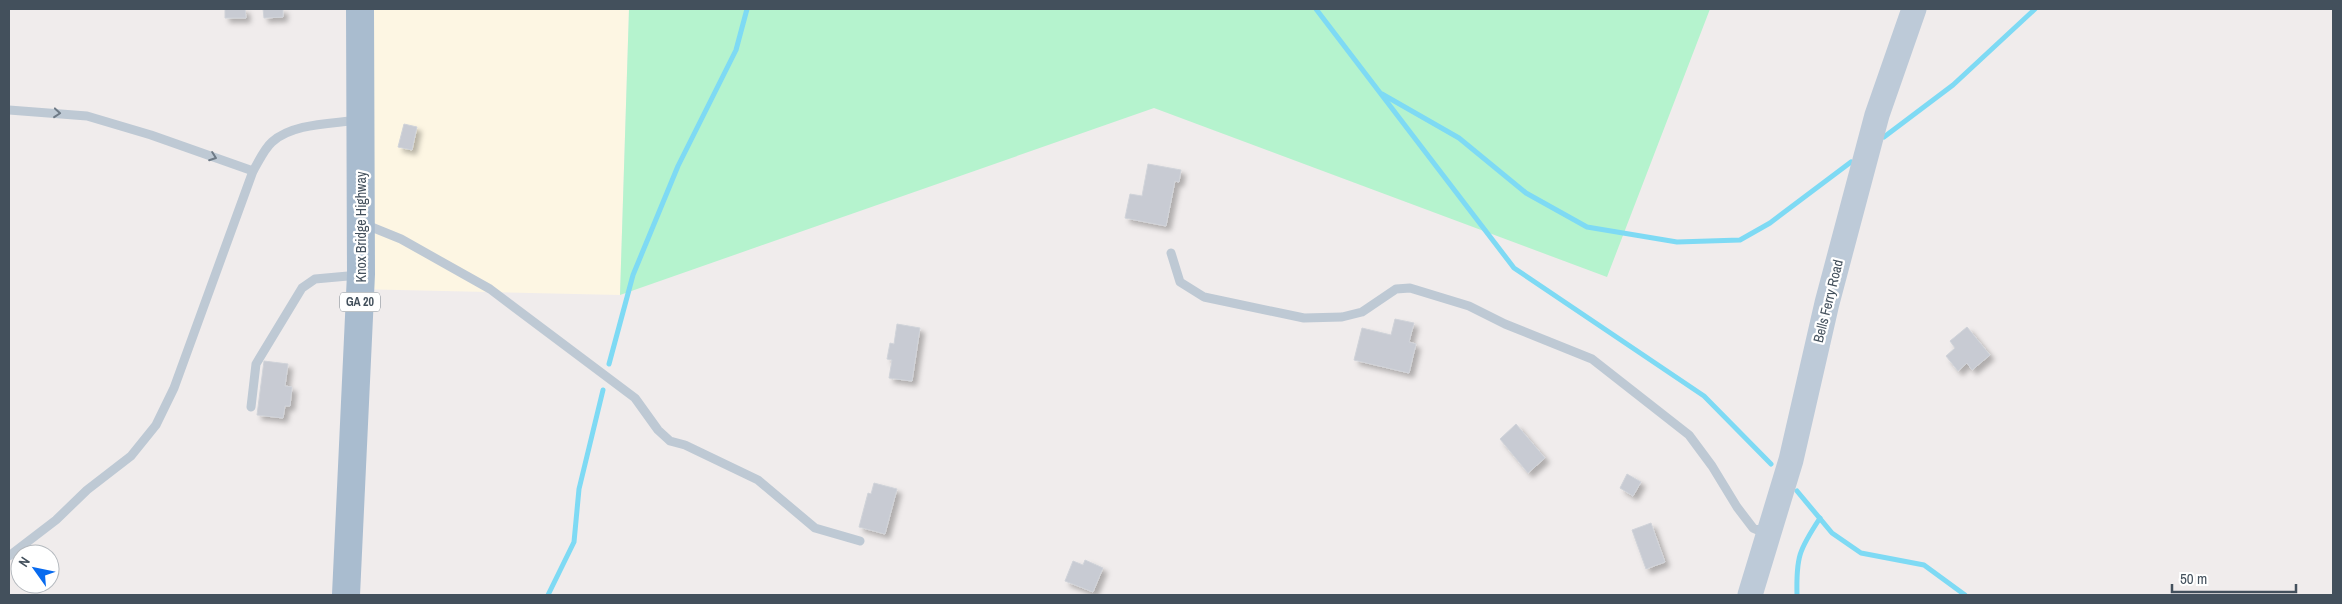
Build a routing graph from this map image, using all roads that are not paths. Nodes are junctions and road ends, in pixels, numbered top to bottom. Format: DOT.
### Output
graph roads {
  1 [pos="360,9"];
  2 [pos="1914,9"];
  3 [pos="9,110"];
  4 [pos="361,120"];
  5 [pos="253,172"];
  6 [pos="362,223"];
  7 [pos="1172,253"];
  8 [pos="362,274"];
  9 [pos="251,407"];
  10 [pos="1769,535"];
  11 [pos="860,541"];
  12 [pos="9,556"];
  13 [pos="346,595"];
  14 [pos="1750,595"];
  1 -- 4 [label="main road, Knox Bridge Highway / GA 20"];
  2 -- 10 [label="main road, Bells Ferry Road"];
  3 -- 5 [label="lane, one-way"];
  4 -- 5 [label="lane"];
  4 -- 6 [label="main road, Knox Bridge Highway / GA 20"];
  5 -- 12 [label="lane"];
  6 -- 8 [label="main road, Knox Bridge Highway / GA 20"];
  6 -- 11 [label="lane"];
  7 -- 10 [label="lane"];
  8 -- 9 [label="lane"];
  8 -- 13 [label="main road, Knox Bridge Highway / GA 20"];
  10 -- 14 [label="main road, Bells Ferry Road"];
}
